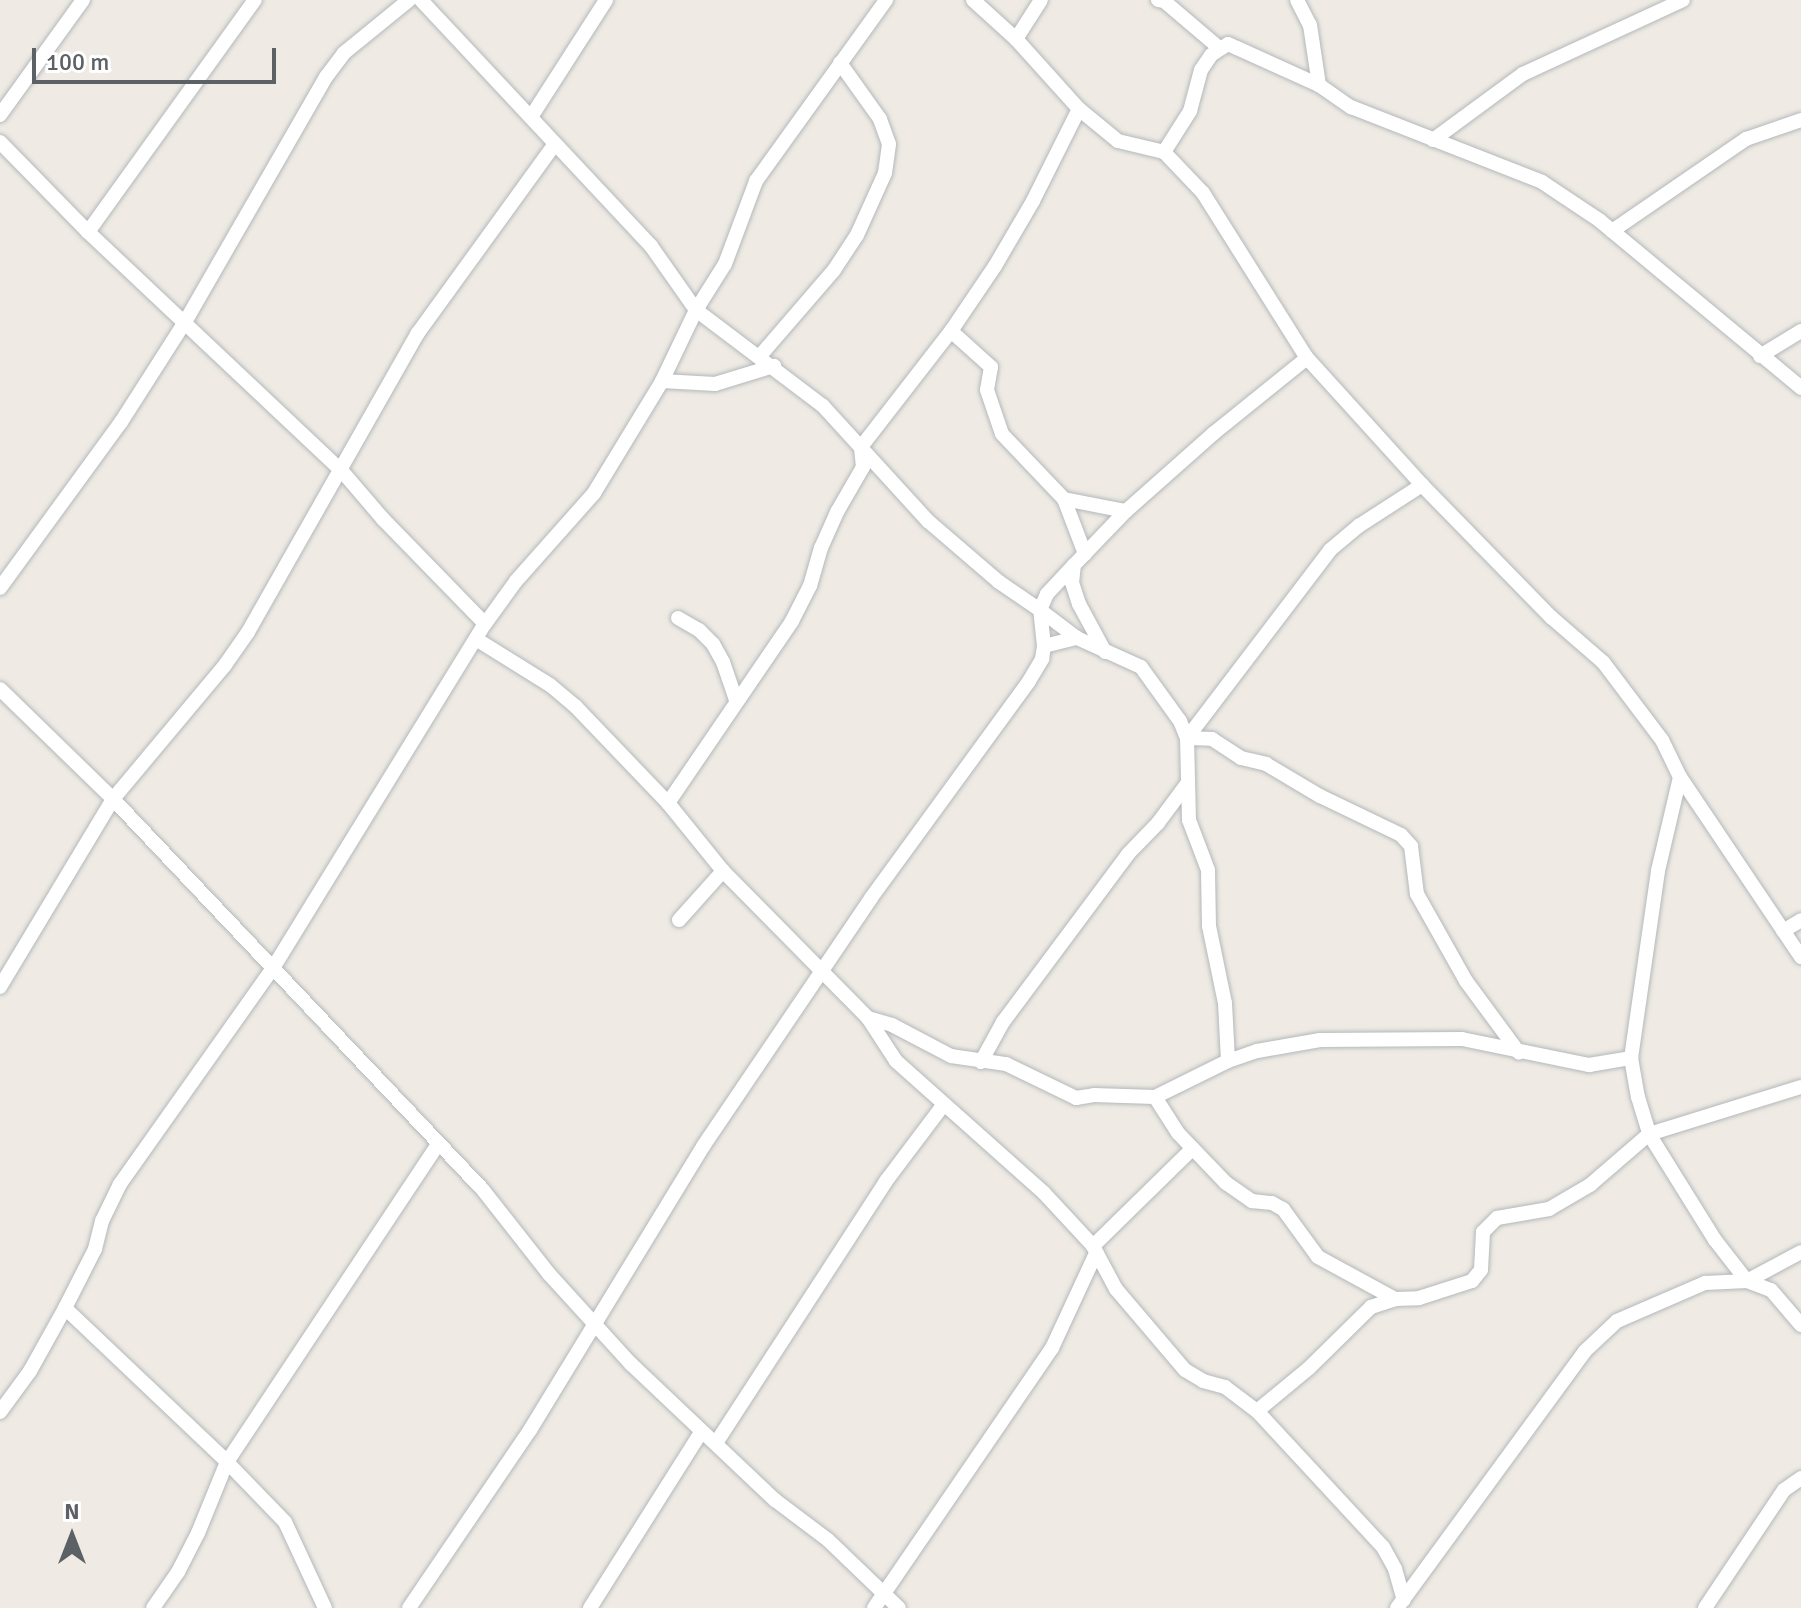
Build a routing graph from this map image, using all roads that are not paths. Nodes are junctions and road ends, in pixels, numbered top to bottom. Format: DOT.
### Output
graph roads {
  1 [pos="83,0"];
  2 [pos="255,0"];
  3 [pos="409,0"];
  4 [pos="421,0"];
  5 [pos="606,0"];
  6 [pos="886,0"];
  7 [pos="973,0"];
  8 [pos="1041,0"];
  9 [pos="1162,0"];
  10 [pos="1683,0"];
  11 [pos="1300,1"];
  12 [pos="1016,39"];
  13 [pos="1218,47"];
  14 [pos="840,63"];
  15 [pos="1319,85"];
  16 [pos="1079,109"];
  17 [pos="0,115"];
  18 [pos="531,117"];
  19 [pos="1801,120"];
  20 [pos="1433,140"];
  21 [pos="0,142"];
  22 [pos="555,144"];
  23 [pos="1164,152"];
  24 [pos="1612,231"];
  25 [pos="88,232"];
  26 [pos="696,310"];
  27 [pos="185,322"];
  28 [pos="951,331"];
  29 [pos="1801,331"];
  30 [pos="1760,356"];
  31 [pos="759,357"];
  32 [pos="1307,358"];
  33 [pos="774,366"];
  34 [pos="662,381"];
  35 [pos="1801,388"];
  36 [pos="861,447"];
  37 [pos="341,470"];
  38 [pos="1422,485"];
  39 [pos="1064,499"];
  40 [pos="1126,511"];
  41 [pos="1079,559"];
  42 [pos="0,588"];
  43 [pos="1040,610"];
  44 [pos="678,618"];
  45 [pos="485,624"];
  46 [pos="1077,638"];
  47 [pos="476,639"];
  48 [pos="1044,646"];
  49 [pos="1105,652"];
  50 [pos="0,689"];
  51 [pos="736,700"];
  52 [pos="1187,738"];
  53 [pos="1680,777"];
  54 [pos="1187,784"];
  55 [pos="113,799"];
  56 [pos="668,803"];
  57 [pos="723,871"];
  58 [pos="679,920"];
  59 [pos="1801,920"];
  60 [pos="1783,931"];
  61 [pos="1801,957"];
  62 [pos="273,968"];
  63 [pos="821,969"];
  64 [pos="0,987"];
  65 [pos="868,1018"];
  66 [pos="1519,1053"];
  67 [pos="1631,1058"];
  68 [pos="1228,1061"];
  69 [pos="981,1062"];
  70 [pos="1801,1087"];
  71 [pos="1155,1097"];
  72 [pos="944,1104"];
  73 [pos="1649,1134"];
  74 [pos="438,1144"];
  75 [pos="1192,1149"];
  76 [pos="1094,1250"];
  77 [pos="1801,1252"];
  78 [pos="1747,1281"];
  79 [pos="1395,1299"];
  80 [pos="65,1308"];
  81 [pos="596,1325"];
  82 [pos="1801,1325"];
  83 [pos="1257,1411"];
  84 [pos="0,1412"];
  85 [pos="702,1431"];
  86 [pos="716,1443"];
  87 [pos="227,1462"];
  88 [pos="1801,1478"];
  89 [pos="885,1591"];
  90 [pos="1402,1604"];
  91 [pos="153,1608"];
  92 [pos="325,1608"];
  93 [pos="409,1608"];
  94 [pos="590,1608"];
  95 [pos="874,1608"];
  96 [pos="899,1608"];
  97 [pos="1705,1608"];
  1 -- 17 [label="street"];
  2 -- 25 [label="street"];
  3 -- 27 [label="street"];
  4 -- 18 [label="street"];
  5 -- 18 [label="street"];
  6 -- 14 [label="street"];
  7 -- 12 [label="street"];
  8 -- 12 [label="street"];
  9 -- 13 [label="street"];
  10 -- 20 [label="street"];
  11 -- 15 [label="street"];
  12 -- 16 [label="street"];
  13 -- 15 [label="street"];
  13 -- 23 [label="street"];
  14 -- 26 [label="street"];
  14 -- 31 [label="street"];
  15 -- 20 [label="street"];
  16 -- 23 [label="street"];
  16 -- 28 [label="street"];
  18 -- 22 [label="street"];
  19 -- 24 [label="street"];
  20 -- 24 [label="street"];
  21 -- 25 [label="street"];
  22 -- 26 [label="street"];
  22 -- 37 [label="street"];
  23 -- 32 [label="street"];
  24 -- 30 [label="street"];
  25 -- 27 [label="street"];
  26 -- 31 [label="street"];
  26 -- 34 [label="street"];
  27 -- 37 [label="street"];
  27 -- 42 [label="street"];
  28 -- 36 [label="street"];
  28 -- 39 [label="street"];
  29 -- 30 [label="street"];
  30 -- 35 [label="street"];
  31 -- 33 [label="street"];
  32 -- 38 [label="street"];
  32 -- 40 [label="street"];
  33 -- 34 [label="street"];
  33 -- 36 [label="street"];
  34 -- 45 [label="street"];
  36 -- 43 [label="street"];
  36 -- 51 [label="street"];
  37 -- 45 [label="street"];
  37 -- 55 [label="street"];
  38 -- 52 [label="street"];
  38 -- 53 [label="street"];
  39 -- 40 [label="street"];
  39 -- 41 [label="street"];
  40 -- 41 [label="street"];
  41 -- 43 [label="street"];
  41 -- 49 [label="street"];
  43 -- 46 [label="street"];
  43 -- 48 [label="street"];
  44 -- 51 [label="street"];
  45 -- 47 [label="street"];
  46 -- 48 [label="street"];
  46 -- 49 [label="street"];
  47 -- 56 [label="street"];
  47 -- 62 [label="street"];
  48 -- 63 [label="street"];
  49 -- 52 [label="street"];
  50 -- 55 [label="street"];
  51 -- 56 [label="street"];
  52 -- 54 [label="street"];
  52 -- 66 [label="street"];
  53 -- 60 [label="street"];
  53 -- 67 [label="street"];
  54 -- 68 [label="street"];
  54 -- 69 [label="street"];
  55 -- 62 [label="street"];
  55 -- 64 [label="street"];
  56 -- 57 [label="street"];
  57 -- 58 [label="street"];
  57 -- 63 [label="street"];
  59 -- 60 [label="street"];
  60 -- 61 [label="street"];
  62 -- 74 [label="street"];
  62 -- 80 [label="street"];
  63 -- 65 [label="street"];
  63 -- 81 [label="street"];
  65 -- 69 [label="street"];
  65 -- 72 [label="street"];
  66 -- 67 [label="street"];
  66 -- 68 [label="street"];
  67 -- 73 [label="street"];
  68 -- 71 [label="street"];
  69 -- 71 [label="street"];
  70 -- 73 [label="street"];
  71 -- 75 [label="street"];
  72 -- 76 [label="street"];
  72 -- 86 [label="street"];
  73 -- 78 [label="street"];
  73 -- 79 [label="street"];
  74 -- 81 [label="street"];
  74 -- 87 [label="street"];
  75 -- 76 [label="street"];
  75 -- 79 [label="street"];
  76 -- 83 [label="street"];
  76 -- 89 [label="street"];
  77 -- 78 [label="street"];
  78 -- 82 [label="street"];
  78 -- 90 [label="street"];
  79 -- 83 [label="street"];
  80 -- 84 [label="street"];
  80 -- 87 [label="street"];
  81 -- 85 [label="street"];
  81 -- 93 [label="street"];
  83 -- 90 [label="street"];
  85 -- 86 [label="street"];
  85 -- 94 [label="street"];
  86 -- 89 [label="street"];
  87 -- 91 [label="street"];
  87 -- 92 [label="street"];
  88 -- 97 [label="street"];
  89 -- 95 [label="street"];
  89 -- 96 [label="street"];
}
